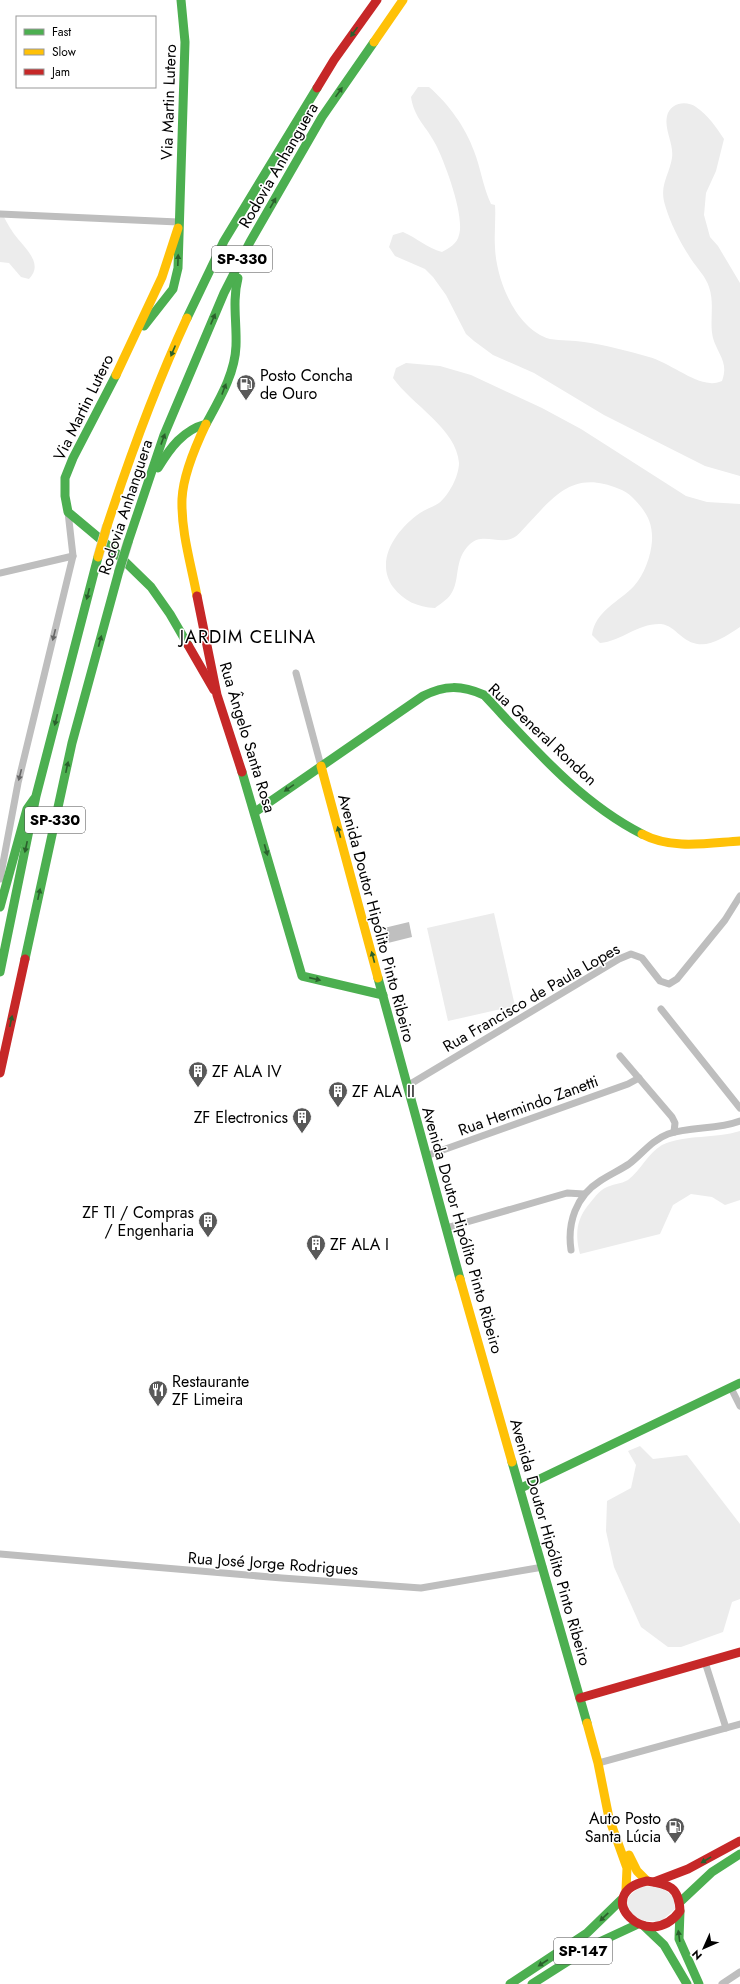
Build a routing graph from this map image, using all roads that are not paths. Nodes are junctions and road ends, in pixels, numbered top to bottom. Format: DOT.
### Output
graph roads {
  1 [pos="181,0"];
  2 [pos="377,0"];
  3 [pos="403,0"];
  4 [pos="0,214"];
  5 [pos="178,225"];
  6 [pos="250,242"];
  7 [pos="161,280"];
  8 [pos="174,286"];
  9 [pos="132,340"];
  10 [pos="206,424"];
  11 [pos="142,497"];
  12 [pos="68,512"];
  13 [pos="73,556"];
  14 [pos="0,573"];
  15 [pos="296,673"];
  16 [pos="217,695"];
  17 [pos="321,766"];
  18 [pos="36,796"];
  19 [pos="255,812"];
  20 [pos="740,841"];
  21 [pos="0,879"];
  22 [pos="740,896"];
  23 [pos="0,907"];
  24 [pos="0,972"];
  25 [pos="383,995"];
  26 [pos="661,1009"];
  27 [pos="620,1056"];
  28 [pos="0,1073"];
  29 [pos="639,1078"];
  30 [pos="407,1086"];
  31 [pos="740,1108"];
  32 [pos="740,1121"];
  33 [pos="674,1132"];
  34 [pos="426,1156"];
  35 [pos="584,1194"];
  36 [pos="446,1228"];
  37 [pos="571,1250"];
  38 [pos="740,1383"];
  39 [pos="731,1388"];
  40 [pos="740,1406"];
  41 [pos="521,1488"];
  42 [pos="0,1554"];
  43 [pos="543,1567"];
  44 [pos="740,1652"];
  45 [pos="705,1662"];
  46 [pos="580,1698"];
  47 [pos="740,1724"];
  48 [pos="726,1728"];
  49 [pos="598,1763"];
  50 [pos="606,1795"];
  51 [pos="740,1841"];
  52 [pos="740,1854"];
  53 [pos="650,1881"];
  54 [pos="626,1890"];
  55 [pos="621,1900"];
  56 [pos="680,1907"];
  57 [pos="640,1925"];
  58 [pos="740,1972"];
  59 [pos="535,1983"];
  60 [pos="724,1983"];
  61 [pos="510,1984"];
  62 [pos="687,1984"];
  63 [pos="699,1984"];
  1 -- 5 [label="main road, Via Martin Lutero"];
  2 -- 18 [label="main road, Rodovia Anhanguera / SP-330, one-way, bridge"];
  6 -- 3 [label="main road, Rodovia Anhanguera / SP-330, one-way"];
  4 -- 5 [label="street"];
  5 -- 7 [label="main road, Via Martin Lutero"];
  8 -- 5 [label="main road, Via Martin Lutero, one-way"];
  10 -- 6 [label="main road, Rua Ângelo Santa Rosa, one-way"];
  11 -- 6 [label="main road, Rodovia Anhanguera / SP-330, one-way"];
  7 -- 8 [label="main road"];
  7 -- 9 [label="main road, Via Martin Lutero"];
  8 -- 9 [label="main road, Via Martin Lutero"];
  9 -- 12 [label="main road, Via Martin Lutero"];
  10 -- 11 [label="main road"];
  10 -- 16 [label="main road, Rua Ângelo Santa Rosa"];
  28 -- 11 [label="main road, Rodovia Anhanguera / SP-330, one-way, bridge"];
  12 -- 13 [label="street"];
  12 -- 16 [label="main road"];
  13 -- 14 [label="street"];
  13 -- 21 [label="street, one-way"];
  15 -- 17 [label="street, Avenida Doutor Hipólito Pinto Ribeiro"];
  16 -- 19 [label="main road, Rua Ângelo Santa Rosa"];
  17 -- 19 [label="main road, Rua General Rondon, one-way"];
  17 -- 20 [label="main road, Rua General Rondon"];
  25 -- 17 [label="main road, Avenida Doutor Hipólito Pinto Ribeiro, one-way"];
  18 -- 23 [label="main road"];
  18 -- 24 [label="main road, Rodovia Anhanguera / SP-330, one-way"];
  19 -- 25 [label="main road, Rua Ângelo Santa Rosa, one-way"];
  22 -- 30 [label="street, Rua Francisco de Paula Lopes"];
  25 -- 30 [label="main road, Avenida Doutor Hipólito Pinto Ribeiro"];
  26 -- 31 [label="street"];
  27 -- 29 [label="street"];
  29 -- 33 [label="street"];
  29 -- 34 [label="street, Rua Hermindo Zanetti"];
  30 -- 34 [label="main road, Avenida Doutor Hipólito Pinto Ribeiro"];
  32 -- 33 [label="street"];
  33 -- 35 [label="street"];
  34 -- 36 [label="main road, Avenida Doutor Hipólito Pinto Ribeiro"];
  35 -- 36 [label="street"];
  35 -- 37 [label="street"];
  36 -- 41 [label="main road, Avenida Doutor Hipólito Pinto Ribeiro"];
  38 -- 39 [label="main road"];
  39 -- 40 [label="street"];
  39 -- 41 [label="main road"];
  41 -- 43 [label="main road, Avenida Doutor Hipólito Pinto Ribeiro"];
  42 -- 43 [label="street, Rua José Jorge Rodrigues"];
  43 -- 46 [label="main road, Avenida Doutor Hipólito Pinto Ribeiro"];
  44 -- 45 [label="main road"];
  45 -- 46 [label="main road"];
  45 -- 48 [label="street"];
  46 -- 49 [label="main road, Avenida Doutor Hipólito Pinto Ribeiro"];
  47 -- 48 [label="street"];
  48 -- 49 [label="street"];
  49 -- 50 [label="main road, Avenida Doutor Hipólito Pinto Ribeiro"];
  50 -- 53 [label="main road, Avenida Doutor Hipólito Pinto Ribeiro"];
  50 -- 54 [label="main road, Avenida Doutor Hipólito Pinto Ribeiro"];
  51 -- 53 [label="main road, one-way"];
  52 -- 56 [label="main road"];
  53 -- 54 [label="main road"];
  53 -- 56 [label="main road"];
  54 -- 55 [label="main road"];
  55 -- 57 [label="main road"];
  55 -- 61 [label="main road, SP-147, one-way"];
  56 -- 57 [label="main road"];
  63 -- 56 [label="main road, one-way"];
  57 -- 59 [label="main road, SP-147"];
  57 -- 62 [label="main road"];
  58 -- 60 [label="street"];
}
